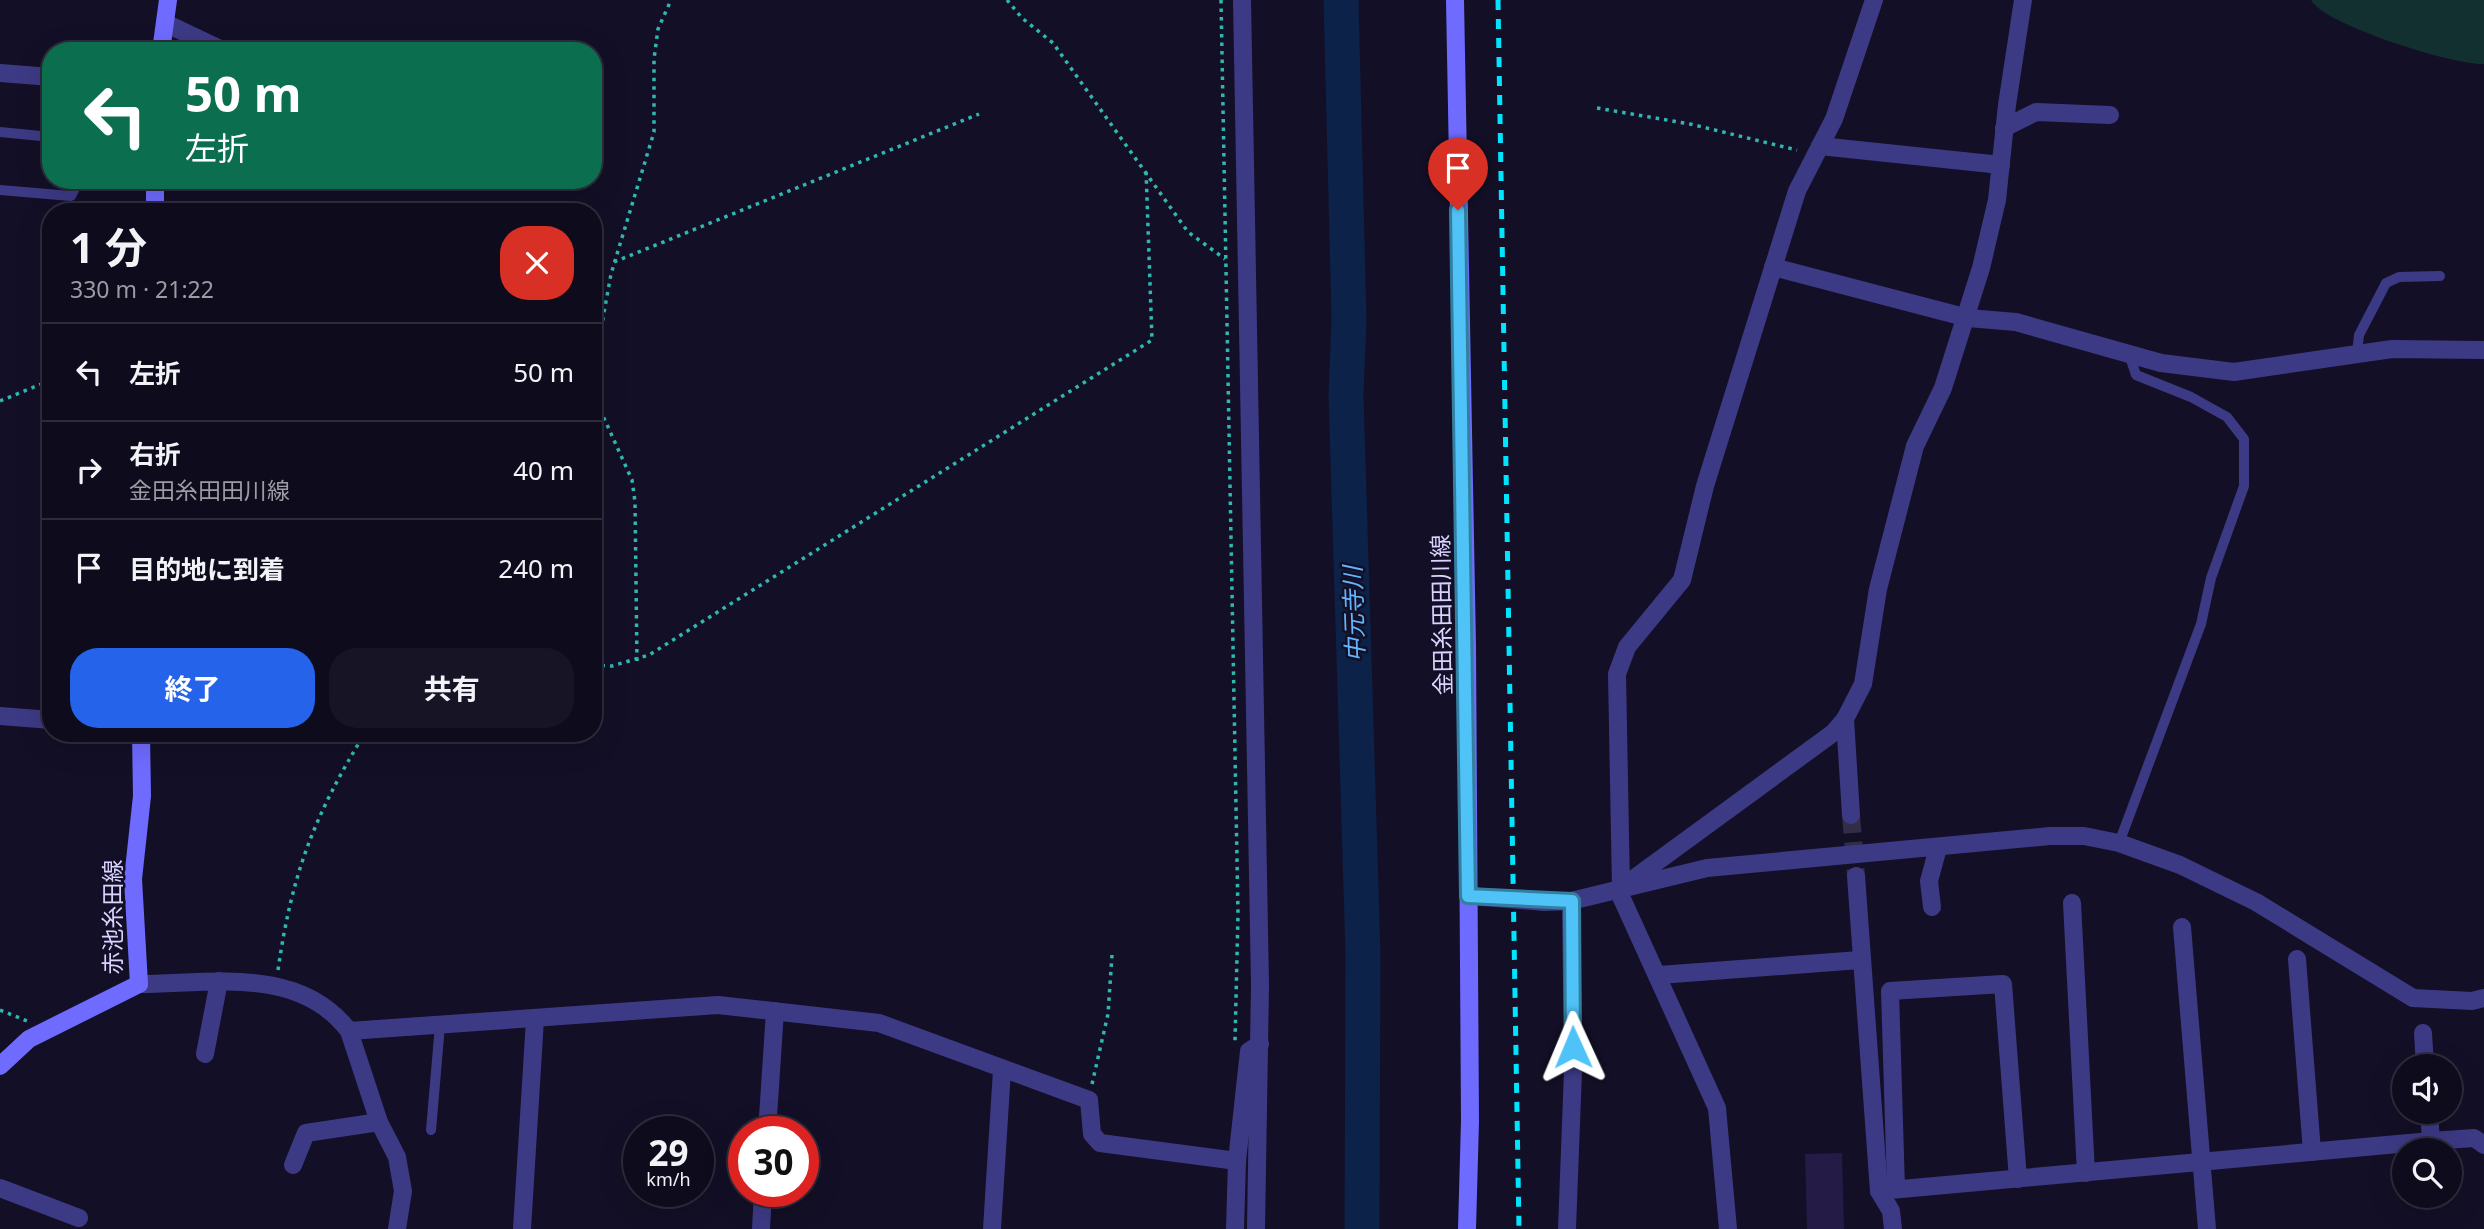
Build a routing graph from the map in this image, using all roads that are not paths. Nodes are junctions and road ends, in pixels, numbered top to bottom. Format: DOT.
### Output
graph roads {
  1 [pos="168,0"];
  2 [pos="1242,0"];
  3 [pos="1455,0"];
  4 [pos="1874,0"];
  5 [pos="2023,0"];
  6 [pos="165,23"];
  7 [pos="163,42"];
  8 [pos="205,42"];
  9 [pos="0,73"];
  10 [pos="42,76"];
  11 [pos="2110,115"];
  12 [pos="2004,128"];
  13 [pos="0,132"];
  14 [pos="42,136"];
  15 [pos="1818,150"];
  16 [pos="2001,165"];
  17 [pos="74,189"];
  18 [pos="0,190"];
  19 [pos="1773,267"];
  20 [pos="2440,276"];
  21 [pos="1968,318"];
  22 [pos="2484,350"];
  23 [pos="2128,351"];
  24 [pos="2357,353"];
  25 [pos="0,716"];
  26 [pos="42,719"];
  27 [pos="1845,719"];
  28 [pos="141,742"];
  29 [pos="1851,815"];
  30 [pos="2119,843"];
  31 [pos="1938,848"];
  32 [pos="1856,876"];
  33 [pos="1621,888"];
  34 [pos="1468,896"];
  35 [pos="1572,901"];
  36 [pos="2073,904"];
  37 [pos="1932,907"];
  38 [pos="2182,927"];
  39 [pos="2297,959"];
  40 [pos="1860,960"];
  41 [pos="1659,975"];
  42 [pos="219,981"];
  43 [pos="139,984"];
  44 [pos="2484,998"];
  45 [pos="775,1011"];
  46 [pos="535,1019"];
  47 [pos="440,1025"];
  48 [pos="349,1031"];
  49 [pos="2423,1032"];
  50 [pos="1260,1044"];
  51 [pos="205,1054"];
  52 [pos="2424,1054"];
  53 [pos="0,1066"];
  54 [pos="1002,1070"];
  55 [pos="768,1116"];
  56 [pos="380,1122"];
  57 [pos="431,1130"];
  58 [pos="2462,1140"];
  59 [pos="2392,1145"];
  60 [pos="2484,1145"];
  61 [pos="2312,1152"];
  62 [pos="1237,1161"];
  63 [pos="2202,1162"];
  64 [pos="293,1165"];
  65 [pos="2086,1173"];
  66 [pos="2018,1179"];
  67 [pos="0,1188"];
  68 [pos="1888,1189"];
  69 [pos="762,1207"];
  70 [pos="79,1218"];
  71 [pos="397,1229"];
  72 [pos="522,1229"];
  73 [pos="761,1229"];
  74 [pos="992,1229"];
  75 [pos="1235,1229"];
  76 [pos="1256,1229"];
  77 [pos="1467,1229"];
  78 [pos="1567,1229"];
  79 [pos="1728,1229"];
  80 [pos="1893,1229"];
  81 [pos="2207,1229"];
  1 -- 6 [label="main road"];
  2 -- 50 [label="street"];
  3 -- 34 [label="main road, 金田糸田田川線"];
  4 -- 15 [label="street"];
  5 -- 12 [label="street"];
  6 -- 7 [label="main road"];
  6 -- 8 [label="street"];
  9 -- 10 [label="street"];
  11 -- 12 [label="street"];
  12 -- 16 [label="street"];
  13 -- 14 [label="lane"];
  15 -- 16 [label="street"];
  15 -- 19 [label="street"];
  16 -- 21 [label="street"];
  17 -- 18 [label="lane"];
  19 -- 21 [label="street"];
  19 -- 33 [label="street"];
  20 -- 24 [label="lane"];
  21 -- 23 [label="street"];
  21 -- 27 [label="street"];
  22 -- 24 [label="street"];
  23 -- 24 [label="street"];
  23 -- 30 [label="lane"];
  25 -- 26 [label="street"];
  27 -- 29 [label="street"];
  27 -- 33 [label="street"];
  28 -- 43 [label="main road, 赤池糸田線"];
  30 -- 31 [label="street"];
  30 -- 44 [label="street"];
  31 -- 33 [label="street"];
  31 -- 37 [label="street"];
  32 -- 40 [label="street"];
  33 -- 35 [label="street"];
  33 -- 41 [label="street"];
  34 -- 35 [label="street, bridge"];
  34 -- 77 [label="main road, 金田糸田田川線"];
  35 -- 78 [label="street"];
  36 -- 65 [label="street"];
  38 -- 63 [label="street"];
  39 -- 61 [label="street"];
  40 -- 41 [label="street"];
  40 -- 68 [label="street"];
  41 -- 79 [label="street"];
  42 -- 43 [label="street"];
  42 -- 48 [label="street"];
  42 -- 51 [label="street"];
  43 -- 53 [label="main road, 赤池糸田線"];
  45 -- 46 [label="street"];
  45 -- 54 [label="street"];
  45 -- 55 [label="street"];
  46 -- 47 [label="street"];
  46 -- 72 [label="street"];
  47 -- 48 [label="street"];
  47 -- 57 [label="lane"];
  48 -- 56 [label="street"];
  49 -- 52 [label="street"];
  50 -- 62 [label="street"];
  50 -- 76 [label="street"];
  54 -- 62 [label="street"];
  54 -- 74 [label="street"];
  56 -- 64 [label="street"];
  56 -- 71 [label="street"];
  58 -- 60 [label="street"];
  59 -- 61 [label="street"];
  61 -- 63 [label="street"];
  62 -- 75 [label="street"];
  63 -- 65 [label="street"];
  63 -- 81 [label="street"];
  65 -- 66 [label="street"];
  66 -- 68 [label="street"];
  66 -- 68 [label="street"];
  67 -- 70 [label="street"];
  68 -- 80 [label="street"];
  69 -- 73 [label="street"];
}
